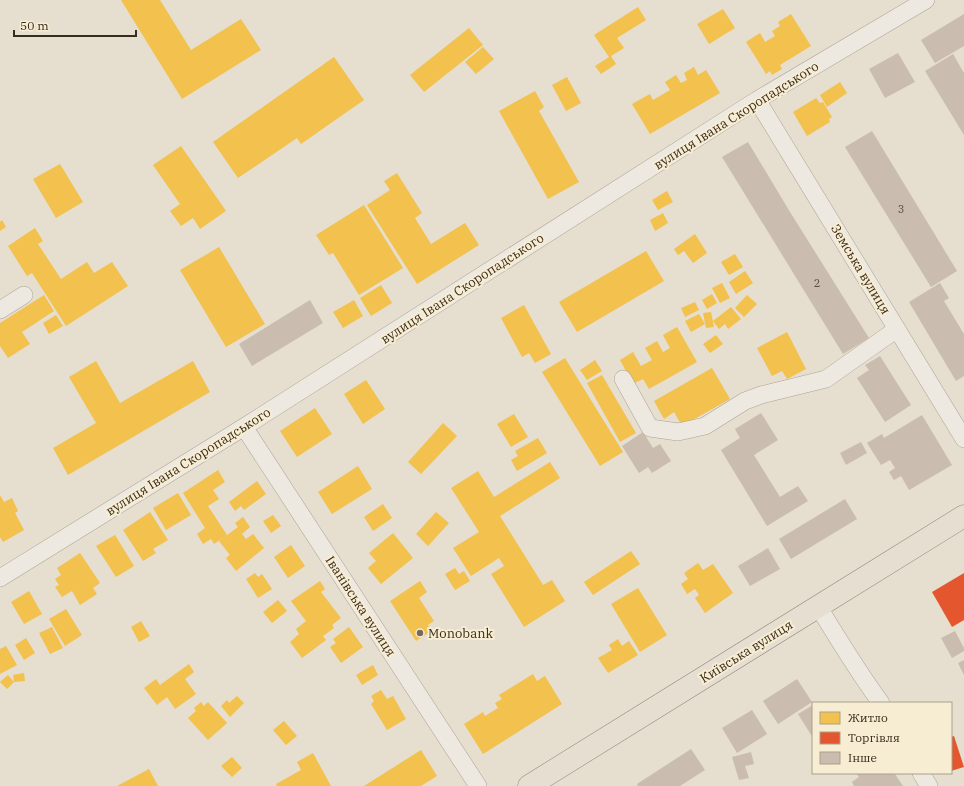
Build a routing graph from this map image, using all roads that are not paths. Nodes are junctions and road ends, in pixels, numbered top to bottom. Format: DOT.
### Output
graph roads {
  1 [pos="926,0"];
  2 [pos="757,100"];
  3 [pos="24,295"];
  4 [pos="0,310"];
  5 [pos="897,329"];
  6 [pos="623,379"];
  7 [pos="244,427"];
  8 [pos="964,438"];
  9 [pos="964,516"];
  10 [pos="0,578"];
  11 [pos="818,606"];
  12 [pos="880,702"];
  13 [pos="922,774"];
  14 [pos="478,786"];
  15 [pos="529,786"];
  16 [pos="929,786"];
  1 -- 2 [label="street, вулиця Івана Скоропадського"];
  2 -- 5 [label="street, Земська вулиця"];
  2 -- 7 [label="street, вулиця Івана Скоропадського"];
  3 -- 4 [label="street"];
  5 -- 6 [label="street"];
  5 -- 8 [label="street, Земська вулиця"];
  7 -- 10 [label="street, вулиця Івана Скоропадського"];
  7 -- 14 [label="street, Іванівська вулиця"];
  9 -- 11 [label="main road, Київська вулиця"];
  11 -- 12 [label="street"];
  11 -- 15 [label="main road, Київська вулиця"];
  13 -- 16 [label="street"];
}
